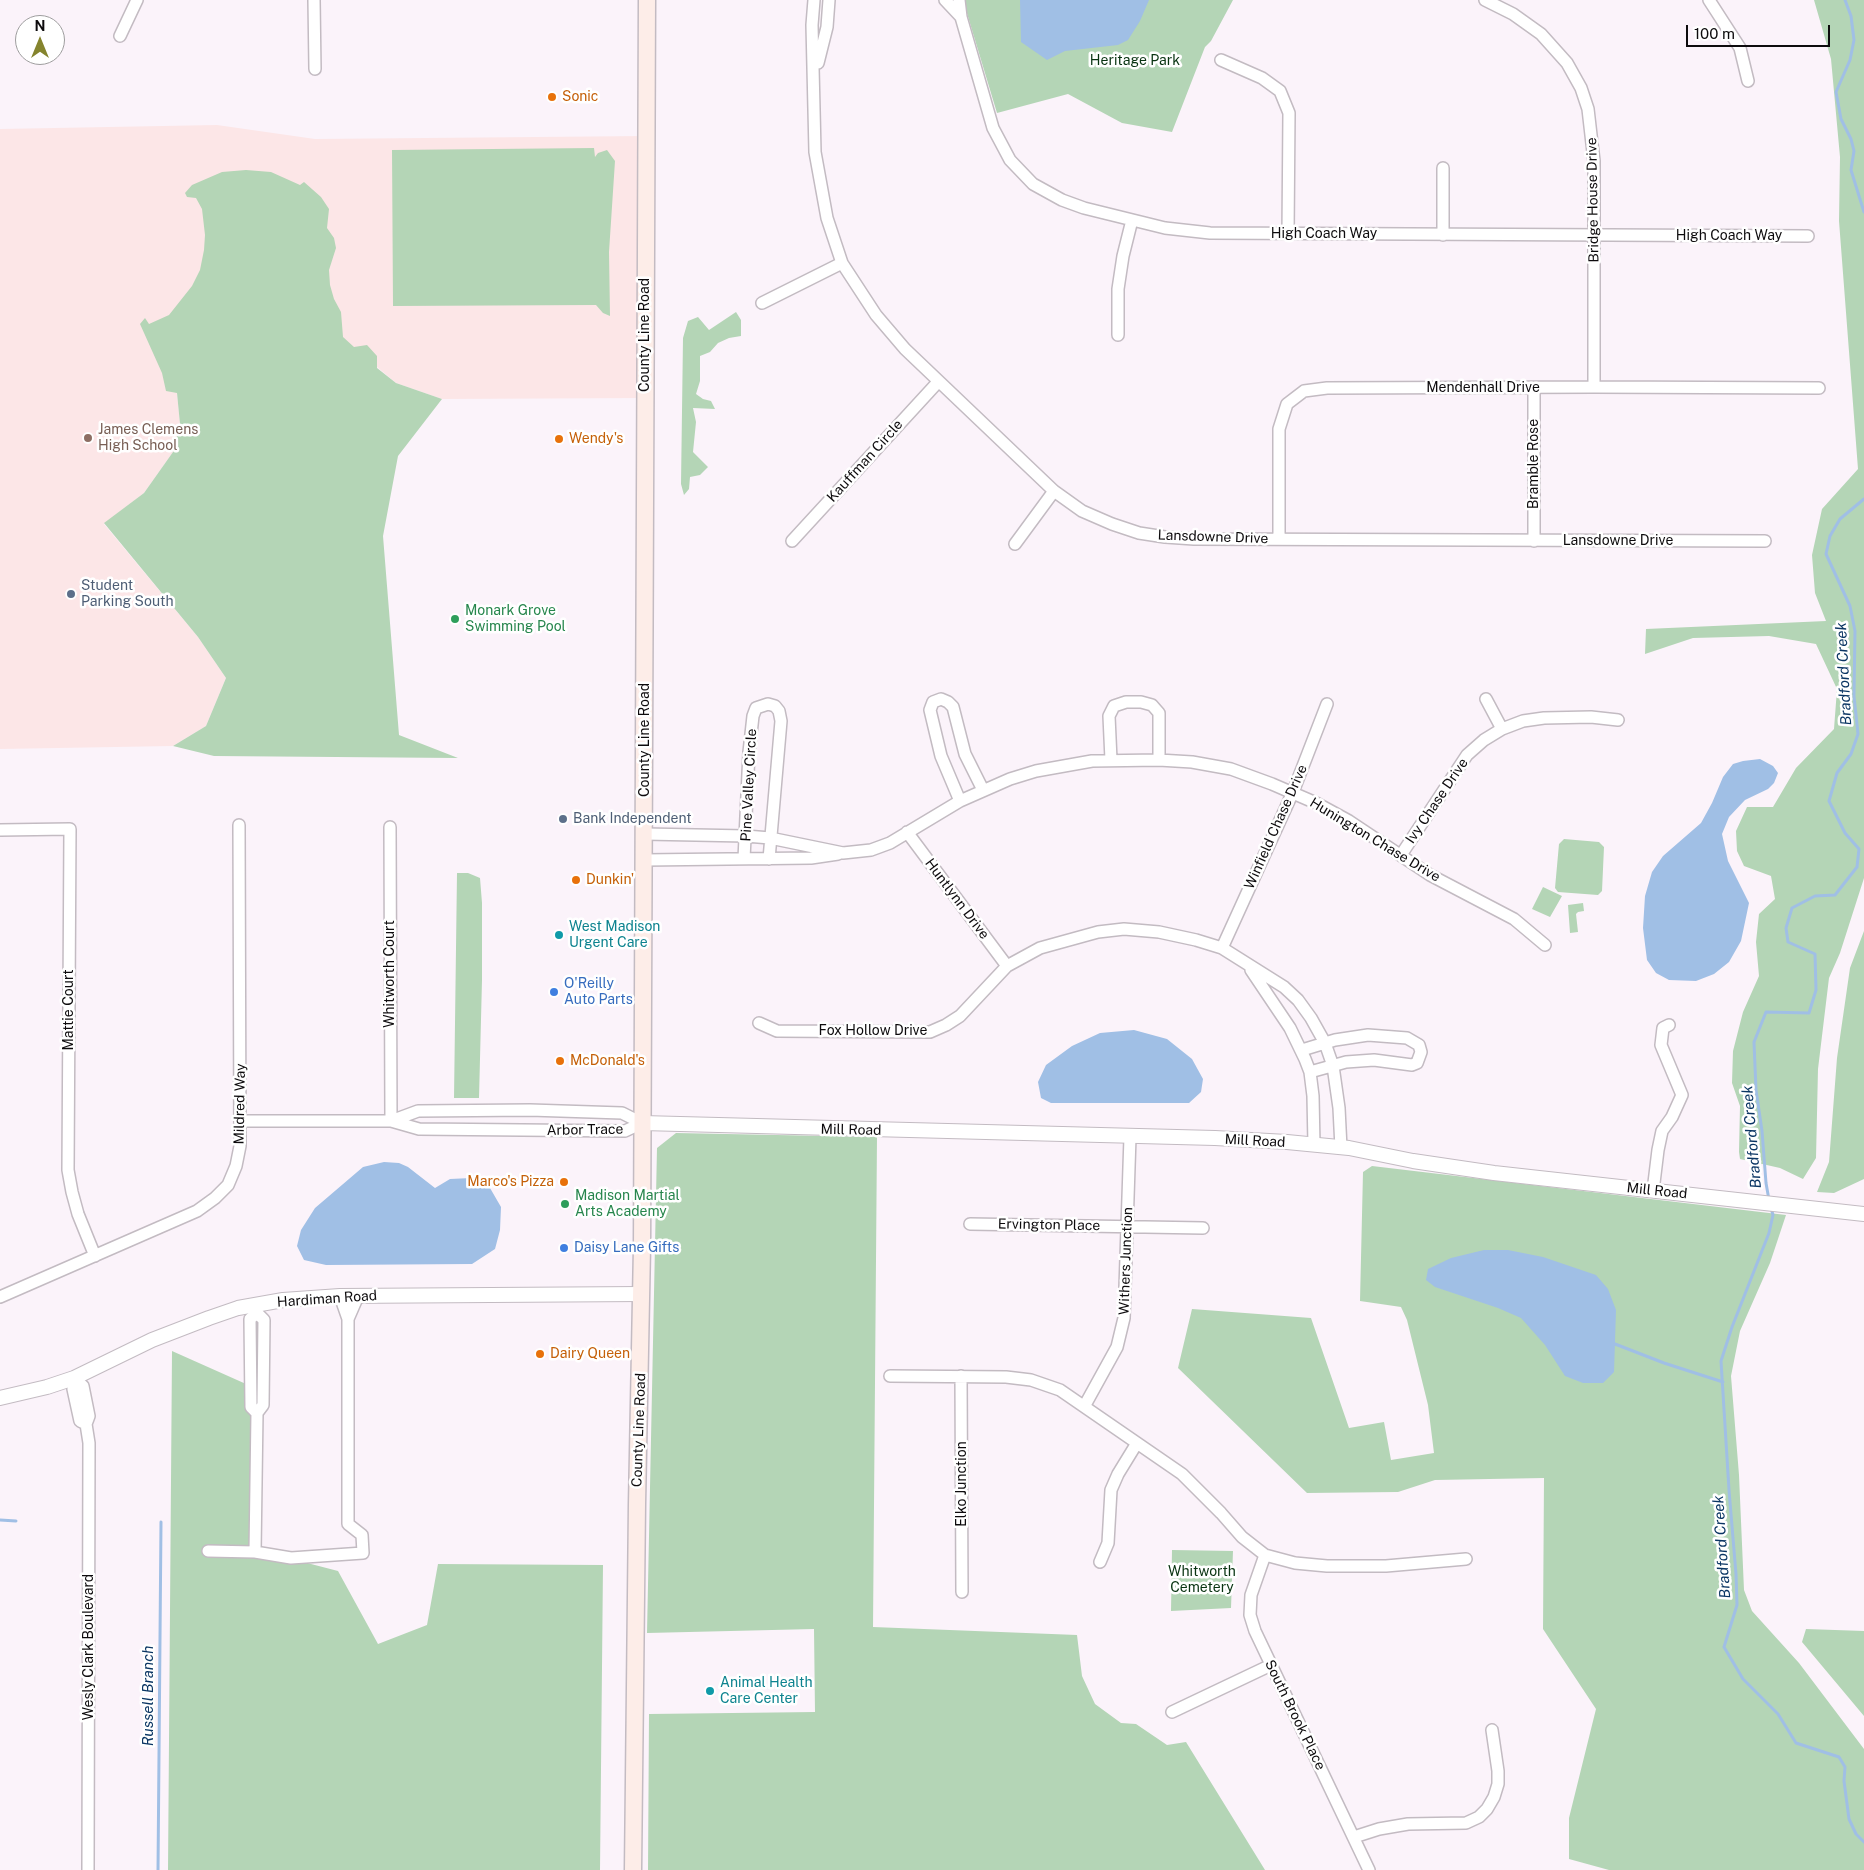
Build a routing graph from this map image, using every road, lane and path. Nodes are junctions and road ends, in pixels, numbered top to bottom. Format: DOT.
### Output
graph roads {
  1 [pos="137,0"];
  2 [pos="314,0"];
  3 [pos="647,0"];
  4 [pos="814,0"];
  5 [pos="829,0"];
  6 [pos="945,0"];
  7 [pos="959,0"];
  8 [pos="1485,0"];
  9 [pos="1709,0"];
  10 [pos="961,17"];
  11 [pos="120,36"];
  12 [pos="1221,60"];
  13 [pos="315,70"];
  14 [pos="814,76"];
  15 [pos="1748,81"];
  16 [pos="1443,168"];
  17 [pos="1132,220"];
  18 [pos="1288,234"];
  19 [pos="1443,235"];
  20 [pos="1594,235"];
  21 [pos="1808,236"];
  22 [pos="842,262"];
  23 [pos="762,303"];
  24 [pos="1118,335"];
  25 [pos="938,382"];
  26 [pos="1594,387"];
  27 [pos="1534,388"];
  28 [pos="1820,388"];
  29 [pos="1054,491"];
  30 [pos="1279,539"];
  31 [pos="792,541"];
  32 [pos="1534,541"];
  33 [pos="1765,541"];
  34 [pos="1015,544"];
  35 [pos="1486,699"];
  36 [pos="1327,704"];
  37 [pos="1618,720"];
  38 [pos="1502,729"];
  39 [pos="1111,760"];
  40 [pos="1159,760"];
  41 [pos="983,790"];
  42 [pos="1293,792"];
  43 [pos="960,801"];
  44 [pos="239,825"];
  45 [pos="390,827"];
  46 [pos="0,830"];
  47 [pos="907,832"];
  48 [pos="645,834"];
  49 [pos="746,836"];
  50 [pos="770,838"];
  51 [pos="843,852"];
  52 [pos="1401,855"];
  53 [pos="744,859"];
  54 [pos="769,859"];
  55 [pos="645,860"];
  56 [pos="1545,945"];
  57 [pos="1222,948"];
  58 [pos="1007,966"];
  59 [pos="1249,966"];
  60 [pos="759,1023"];
  61 [pos="1668,1025"];
  62 [pos="1325,1043"];
  63 [pos="1302,1050"];
  64 [pos="1333,1066"];
  65 [pos="1310,1072"];
  66 [pos="241,1121"];
  67 [pos="391,1121"];
  68 [pos="642,1124"];
  69 [pos="1130,1137"];
  70 [pos="1314,1145"];
  71 [pos="1341,1148"];
  72 [pos="1653,1190"];
  73 [pos="1864,1214"];
  74 [pos="970,1224"];
  75 [pos="1128,1227"];
  76 [pos="1203,1228"];
  77 [pos="95,1256"];
  78 [pos="642,1294"];
  79 [pos="340,1296"];
  80 [pos="358,1296"];
  81 [pos="0,1298"];
  82 [pos="257,1309"];
  83 [pos="348,1319"];
  84 [pos="890,1376"];
  85 [pos="961,1376"];
  86 [pos="74,1378"];
  87 [pos="0,1398"];
  88 [pos="1085,1405"];
  89 [pos="1137,1443"];
  90 [pos="208,1551"];
  91 [pos="255,1552"];
  92 [pos="1265,1555"];
  93 [pos="1466,1559"];
  94 [pos="1100,1562"];
  95 [pos="962,1592"];
  96 [pos="1271,1665"];
  97 [pos="1172,1712"];
  98 [pos="1492,1730"];
  99 [pos="1354,1837"];
  100 [pos="88,1870"];
  101 [pos="632,1870"];
  102 [pos="1368,1870"];
  1 -- 11 [label="street"];
  2 -- 13 [label="street"];
  3 -- 48 [label="main road, County Line Road"];
  4 -- 14 [label="street, Lansdowne Drive"];
  5 -- 14 [label="street, Lansdowne Drive"];
  6 -- 10 [label="street, High Coach Way"];
  7 -- 10 [label="street, High Coach Way"];
  8 -- 20 [label="street, Bridge House Drive"];
  9 -- 15 [label="street"];
  10 -- 17 [label="street, High Coach Way"];
  12 -- 18 [label="street"];
  14 -- 22 [label="street, Lansdowne Drive"];
  16 -- 19 [label="street"];
  17 -- 18 [label="street, High Coach Way"];
  17 -- 24 [label="street"];
  18 -- 19 [label="street, High Coach Way"];
  19 -- 20 [label="street, High Coach Way"];
  20 -- 21 [label="street, High Coach Way"];
  20 -- 26 [label="street, Bridge House Drive"];
  22 -- 23 [label="street"];
  22 -- 25 [label="street, Lansdowne Drive"];
  25 -- 29 [label="street, Lansdowne Drive"];
  25 -- 31 [label="street, Kauffman Circle"];
  26 -- 27 [label="street, Mendenhall Drive"];
  26 -- 28 [label="street, Mendenhall Drive"];
  27 -- 30 [label="street, Mendenhall Drive"];
  27 -- 32 [label="street, Bramble Rose"];
  29 -- 30 [label="street, Lansdowne Drive"];
  29 -- 34 [label="street"];
  30 -- 32 [label="street, Lansdowne Drive"];
  32 -- 33 [label="street, Lansdowne Drive"];
  35 -- 38 [label="street"];
  36 -- 42 [label="street, Winfield Chase Drive"];
  37 -- 38 [label="street, Ivy Chase Drive"];
  38 -- 52 [label="street, Ivy Chase Drive"];
  39 -- 40 [label="street, Hunington Chase Drive"];
  39 -- 40 [label="street"];
  39 -- 41 [label="street, Hunington Chase Drive"];
  40 -- 42 [label="street, Hunington Chase Drive"];
  41 -- 43 [label="street, Hunington Chase Drive"];
  41 -- 43 [label="street"];
  42 -- 52 [label="street, Hunington Chase Drive"];
  42 -- 57 [label="street, Winfield Chase Drive"];
  43 -- 47 [label="street, Hunington Chase Drive"];
  44 -- 66 [label="street, Mildred Way"];
  45 -- 67 [label="street, Whitworth Court"];
  46 -- 77 [label="street, Mattie Court"];
  47 -- 51 [label="street, Hunington Chase Drive"];
  47 -- 58 [label="street, Huntlynn Drive"];
  48 -- 49 [label="street, Hunington Chase Drive"];
  48 -- 55 [label="main road, County Line Road"];
  49 -- 50 [label="street, Hunington Chase Drive"];
  49 -- 50 [label="street, Pine Valley Circle"];
  49 -- 53 [label="street, Pine Valley Circle"];
  50 -- 51 [label="street, Hunington Chase Drive"];
  50 -- 54 [label="street, Pine Valley Circle"];
  51 -- 54 [label="street"];
  52 -- 56 [label="street, Hunington Chase Drive"];
  53 -- 54 [label="street"];
  53 -- 55 [label="street"];
  55 -- 68 [label="main road, County Line Road"];
  57 -- 58 [label="street, Fox Hollow Drive"];
  57 -- 59 [label="street, Fox Hollow Drive"];
  58 -- 60 [label="street, Fox Hollow Drive"];
  59 -- 62 [label="street, Fox Hollow Drive"];
  59 -- 63 [label="street, Fox Hollow Drive"];
  61 -- 72 [label="street"];
  62 -- 63 [label="street"];
  62 -- 64 [label="street, Fox Hollow Drive"];
  62 -- 64 [label="street"];
  63 -- 65 [label="street, Fox Hollow Drive"];
  64 -- 65 [label="street"];
  64 -- 71 [label="street, Fox Hollow Drive"];
  65 -- 70 [label="street, Fox Hollow Drive"];
  66 -- 67 [label="street, Arbor Trace"];
  66 -- 77 [label="street, Mildred Way"];
  67 -- 68 [label="street, Arbor Trace"];
  67 -- 68 [label="street, Arbor Trace"];
  68 -- 69 [label="street, Mill Road"];
  68 -- 78 [label="main road, County Line Road"];
  69 -- 70 [label="street, Mill Road"];
  69 -- 75 [label="street, Withers Junction"];
  70 -- 71 [label="street, Mill Road"];
  71 -- 72 [label="street, Mill Road"];
  72 -- 73 [label="street, Mill Road"];
  74 -- 75 [label="street, Ervington Place"];
  75 -- 76 [label="street, Ervington Place"];
  75 -- 88 [label="street, Withers Junction"];
  77 -- 81 [label="street, Mildred Way"];
  78 -- 80 [label="street, Hardiman Road"];
  78 -- 101 [label="main road, County Line Road"];
  79 -- 80 [label="street, Hardiman Road"];
  79 -- 82 [label="street, Hardiman Road"];
  79 -- 83 [label="street"];
  80 -- 83 [label="street"];
  82 -- 86 [label="street, Hardiman Road"];
  82 -- 91 [label="street"];
  83 -- 91 [label="street"];
  84 -- 85 [label="street"];
  85 -- 88 [label="street"];
  85 -- 95 [label="street, Elko Junction"];
  86 -- 87 [label="street, Hardiman Road"];
  86 -- 100 [label="street, Wesly Clark Boulevard"];
  88 -- 89 [label="street"];
  89 -- 92 [label="street"];
  89 -- 94 [label="street"];
  90 -- 91 [label="street"];
  92 -- 93 [label="street"];
  92 -- 96 [label="street, South Brook Place"];
  96 -- 97 [label="street"];
  96 -- 99 [label="street, South Brook Place"];
  98 -- 99 [label="street"];
  99 -- 102 [label="street, South Brook Place"];
}
